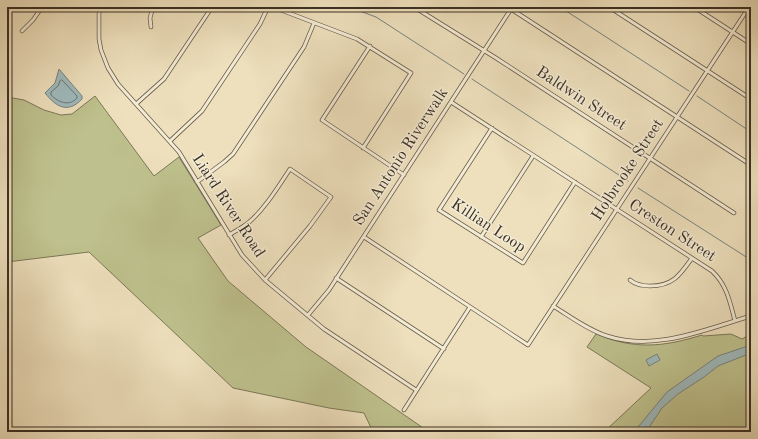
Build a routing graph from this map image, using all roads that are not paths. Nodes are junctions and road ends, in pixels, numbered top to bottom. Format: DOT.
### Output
graph roads {
  1 [pos="42,7"];
  2 [pos="100,7"];
  3 [pos="153,7"];
  4 [pos="212,7"];
  5 [pos="268,7"];
  6 [pos="273,7"];
  7 [pos="414,7"];
  8 [pos="609,7"];
  9 [pos="694,7"];
  10 [pos="749,7"];
  11 [pos="314,23"];
  12 [pos="151,27"];
  13 [pos="22,31"];
  14 [pos="733,32"];
  15 [pos="751,44"];
  16 [pos="370,46"];
  17 [pos="485,51"];
  18 [pos="707,70"];
  19 [pos="751,99"];
  20 [pos="452,102"];
  21 [pos="136,104"];
  22 [pos="677,117"];
  23 [pos="492,128"];
  24 [pos="170,141"];
  25 [pos="363,148"];
  26 [pos="533,156"];
  27 [pos="650,158"];
  28 [pos="751,165"];
  29 [pos="404,175"];
  30 [pos="197,182"];
  31 [pos="575,182"];
  32 [pos="617,209"];
  33 [pos="734,213"];
  34 [pos="229,235"];
  35 [pos="364,237"];
  36 [pos="481,237"];
  37 [pos="692,258"];
  38 [pos="336,278"];
  39 [pos="265,280"];
  40 [pos="630,280"];
  41 [pos="553,306"];
  42 [pos="470,307"];
  43 [pos="308,315"];
  44 [pos="751,316"];
  45 [pos="735,321"];
  46 [pos="444,349"];
  47 [pos="416,390"];
  48 [pos="404,410"];
  1 -- 13 [label="street"];
  2 -- 21 [label="street, Liard River Road"];
  3 -- 12 [label="street"];
  4 -- 21 [label="street"];
  5 -- 24 [label="street"];
  6 -- 11 [label="street"];
  7 -- 17 [label="street, Baldwin Street"];
  8 -- 18 [label="street"];
  9 -- 14 [label="street"];
  10 -- 14 [label="street, Holbrooke Street"];
  11 -- 16 [label="street"];
  11 -- 30 [label="street"];
  14 -- 15 [label="street"];
  14 -- 18 [label="street, Holbrooke Street"];
  16 -- 25 [label="street"];
  16 -- 25 [label="street"];
  17 -- 20 [label="street, San Antonio Riverwalk"];
  17 -- 22 [label="street, San Antonio Riverwalk"];
  17 -- 27 [label="street, Baldwin Street"];
  18 -- 19 [label="street"];
  18 -- 22 [label="street, Holbrooke Street"];
  20 -- 23 [label="street, Creston Street"];
  20 -- 29 [label="street, San Antonio Riverwalk"];
  21 -- 24 [label="street, Liard River Road"];
  22 -- 27 [label="street, Holbrooke Street"];
  22 -- 28 [label="street"];
  23 -- 26 [label="street, Creston Street"];
  23 -- 36 [label="street, Killian Loop"];
  24 -- 30 [label="street, Liard River Road"];
  25 -- 29 [label="street"];
  26 -- 31 [label="street, Creston Street"];
  26 -- 36 [label="street"];
  27 -- 32 [label="street, Holbrooke Street"];
  27 -- 33 [label="street, Baldwin Street"];
  29 -- 35 [label="street, San Antonio Riverwalk"];
  30 -- 34 [label="street, Liard River Road"];
  31 -- 32 [label="street, Creston Street"];
  31 -- 36 [label="street, Killian Loop"];
  32 -- 37 [label="street, Creston Street"];
  32 -- 41 [label="street, Holbrooke Street"];
  34 -- 39 [label="street, Liard River Road"];
  34 -- 39 [label="street"];
  35 -- 38 [label="street, San Antonio Riverwalk"];
  35 -- 42 [label="street"];
  37 -- 40 [label="street"];
  37 -- 45 [label="street, Creston Street"];
  38 -- 43 [label="street, San Antonio Riverwalk"];
  38 -- 46 [label="street"];
  39 -- 43 [label="street, Liard River Road"];
  41 -- 42 [label="street, Holbrooke Street"];
  41 -- 45 [label="street"];
  42 -- 46 [label="street"];
  43 -- 47 [label="street, Liard River Road"];
  44 -- 45 [label="street"];
  46 -- 47 [label="street"];
  47 -- 48 [label="street"];
}
